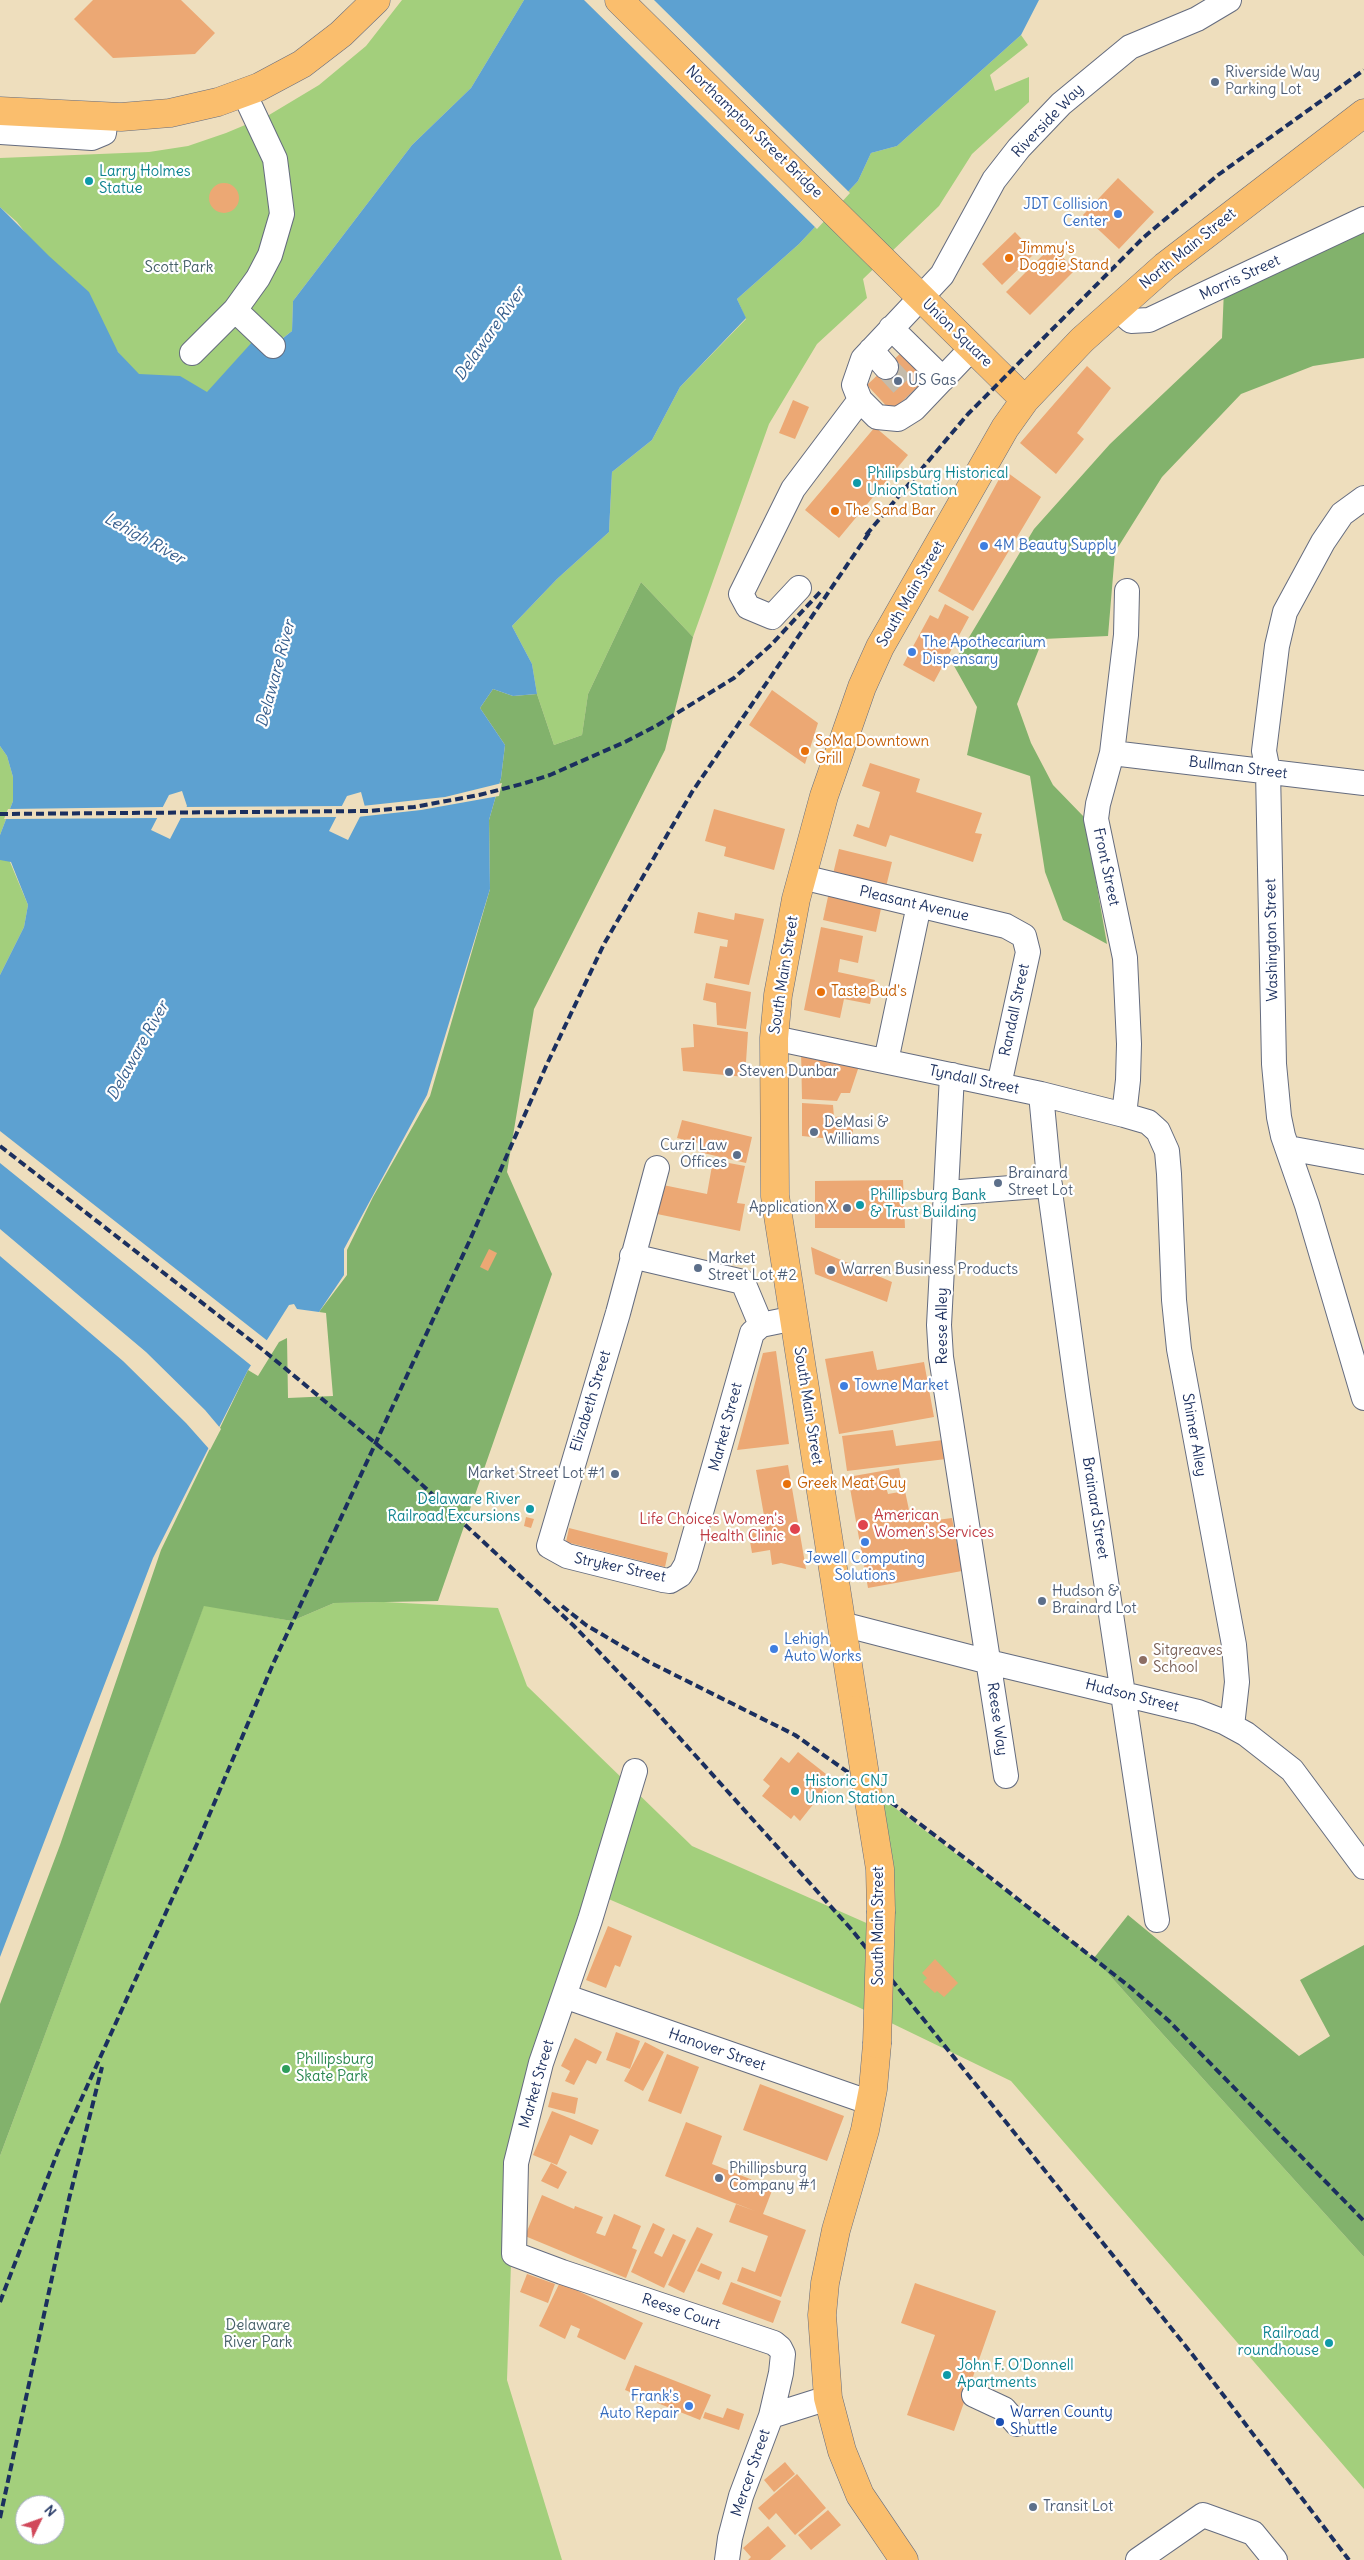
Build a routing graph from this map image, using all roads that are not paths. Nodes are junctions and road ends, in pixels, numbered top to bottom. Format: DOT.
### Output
graph roads {
  1 [pos="376,0"];
  2 [pos="619,0"];
  3 [pos="1229,0"];
  4 [pos="244,93"];
  5 [pos="0,111"];
  6 [pos="1364,113"];
  7 [pos="106,117"];
  8 [pos="0,132"];
  9 [pos="1364,219"];
  10 [pos="889,265"];
  11 [pos="920,297"];
  12 [pos="1117,308"];
  13 [pos="235,310"];
  14 [pos="891,328"];
  15 [pos="273,346"];
  16 [pos="972,348"];
  17 [pos="192,353"];
  18 [pos="943,379"];
  19 [pos="860,400"];
  20 [pos="1025,400"];
  21 [pos="1364,498"];
  22 [pos="799,588"];
  23 [pos="1127,592"];
  24 [pos="1112,753"];
  25 [pos="1268,771"];
  26 [pos="1364,783"];
  27 [pos="802,877"];
  28 [pos="919,905"];
  29 [pos="1024,936"];
  30 [pos="774,1038"];
  31 [pos="886,1061"];
  32 [pos="952,1075"];
  33 [pos="999,1085"];
  34 [pos="1041,1094"];
  35 [pos="1124,1114"];
  36 [pos="1164,1141"];
  37 [pos="1288,1148"];
  38 [pos="1364,1162"];
  39 [pos="657,1168"];
  40 [pos="1050,1186"];
  41 [pos="946,1193"];
  42 [pos="632,1256"];
  43 [pos="795,1318"];
  44 [pos="761,1325"];
  45 [pos="1364,1398"];
  46 [pos="549,1546"];
  47 [pos="686,1564"];
  48 [pos="842,1624"];
  49 [pos="989,1662"];
  50 [pos="1124,1694"];
  51 [pos="1232,1726"];
  52 [pos="635,1771"];
  53 [pos="1006,1776"];
  54 [pos="1364,1867"];
  55 [pos="1157,1920"];
  56 [pos="564,1996"];
  57 [pos="871,2103"];
  58 [pos="514,2254"];
  59 [pos="974,2395"];
  60 [pos="828,2398"];
  61 [pos="771,2416"];
  62 [pos="1017,2424"];
  63 [pos="727,2560"];
  64 [pos="904,2560"];
  65 [pos="1138,2560"];
  66 [pos="1275,2560"];
  1 -- 4 [label="main road"];
  2 -- 10 [label="main road, Northampton Street Bridge"];
  3 -- 11 [label="street, Riverside Way"];
  4 -- 7 [label="main road"];
  4 -- 13 [label="street"];
  5 -- 7 [label="main road"];
  6 -- 12 [label="main road, North Main Street"];
  7 -- 8 [label="street"];
  9 -- 12 [label="street, Morris Street"];
  10 -- 11 [label="main road, Union Square"];
  11 -- 14 [label="street, Riverside Way"];
  11 -- 16 [label="main road, Union Square"];
  12 -- 20 [label="main road, North Main Street"];
  13 -- 15 [label="street"];
  13 -- 17 [label="street"];
  14 -- 18 [label="street"];
  14 -- 19 [label="street, Riverside Way"];
  16 -- 18 [label="street"];
  16 -- 20 [label="main road, Union Square"];
  18 -- 19 [label="street"];
  19 -- 22 [label="street"];
  20 -- 27 [label="main road, South Main Street"];
  21 -- 25 [label="street, Washington Street"];
  23 -- 24 [label="street, Front Street"];
  24 -- 25 [label="street, Bullman Street"];
  24 -- 35 [label="street, Front Street"];
  25 -- 26 [label="street, Bullman Street"];
  25 -- 37 [label="street, Washington Street"];
  27 -- 28 [label="street, Pleasant Avenue"];
  27 -- 30 [label="main road, South Main Street"];
  28 -- 29 [label="street, Pleasant Avenue"];
  28 -- 31 [label="street"];
  29 -- 33 [label="street, Randall Street"];
  30 -- 31 [label="street, Tyndall Street"];
  30 -- 43 [label="main road, South Main Street"];
  31 -- 32 [label="street, Tyndall Street"];
  32 -- 33 [label="street, Tyndall Street"];
  32 -- 41 [label="street, Reese Alley"];
  33 -- 34 [label="street, Tyndall Street"];
  34 -- 35 [label="street, Tyndall Street"];
  34 -- 40 [label="street, Brainard Street"];
  35 -- 36 [label="street, Tyndall Street"];
  36 -- 51 [label="street, Shimer Alley"];
  37 -- 38 [label="street"];
  37 -- 45 [label="street, Washington Street"];
  39 -- 42 [label="street, Elizabeth Street"];
  40 -- 41 [label="street"];
  40 -- 50 [label="street, Brainard Street"];
  41 -- 49 [label="street, Reese Alley"];
  42 -- 44 [label="street"];
  42 -- 46 [label="street, Elizabeth Street"];
  43 -- 44 [label="street"];
  43 -- 48 [label="main road, South Main Street"];
  44 -- 47 [label="street, Market Street"];
  46 -- 47 [label="street, Stryker Street"];
  48 -- 49 [label="street, Hudson Street"];
  48 -- 57 [label="main road, South Main Street, bridge"];
  49 -- 50 [label="street, Hudson Street"];
  49 -- 53 [label="street, Reese Way"];
  50 -- 51 [label="street, Hudson Street"];
  50 -- 55 [label="street, Brainard Street"];
  51 -- 54 [label="street, Hudson Street"];
  52 -- 56 [label="street, Market Street"];
  56 -- 57 [label="street, Hanover Street"];
  56 -- 58 [label="street, Market Street"];
  57 -- 60 [label="main road, South Main Street"];
  58 -- 61 [label="street, Reese Court"];
  59 -- 62 [label="street"];
  60 -- 61 [label="street, Mercer Street"];
  60 -- 64 [label="main road, South Main Street"];
  61 -- 63 [label="street, Mercer Street"];
  65 -- 66 [label="street"];
}
